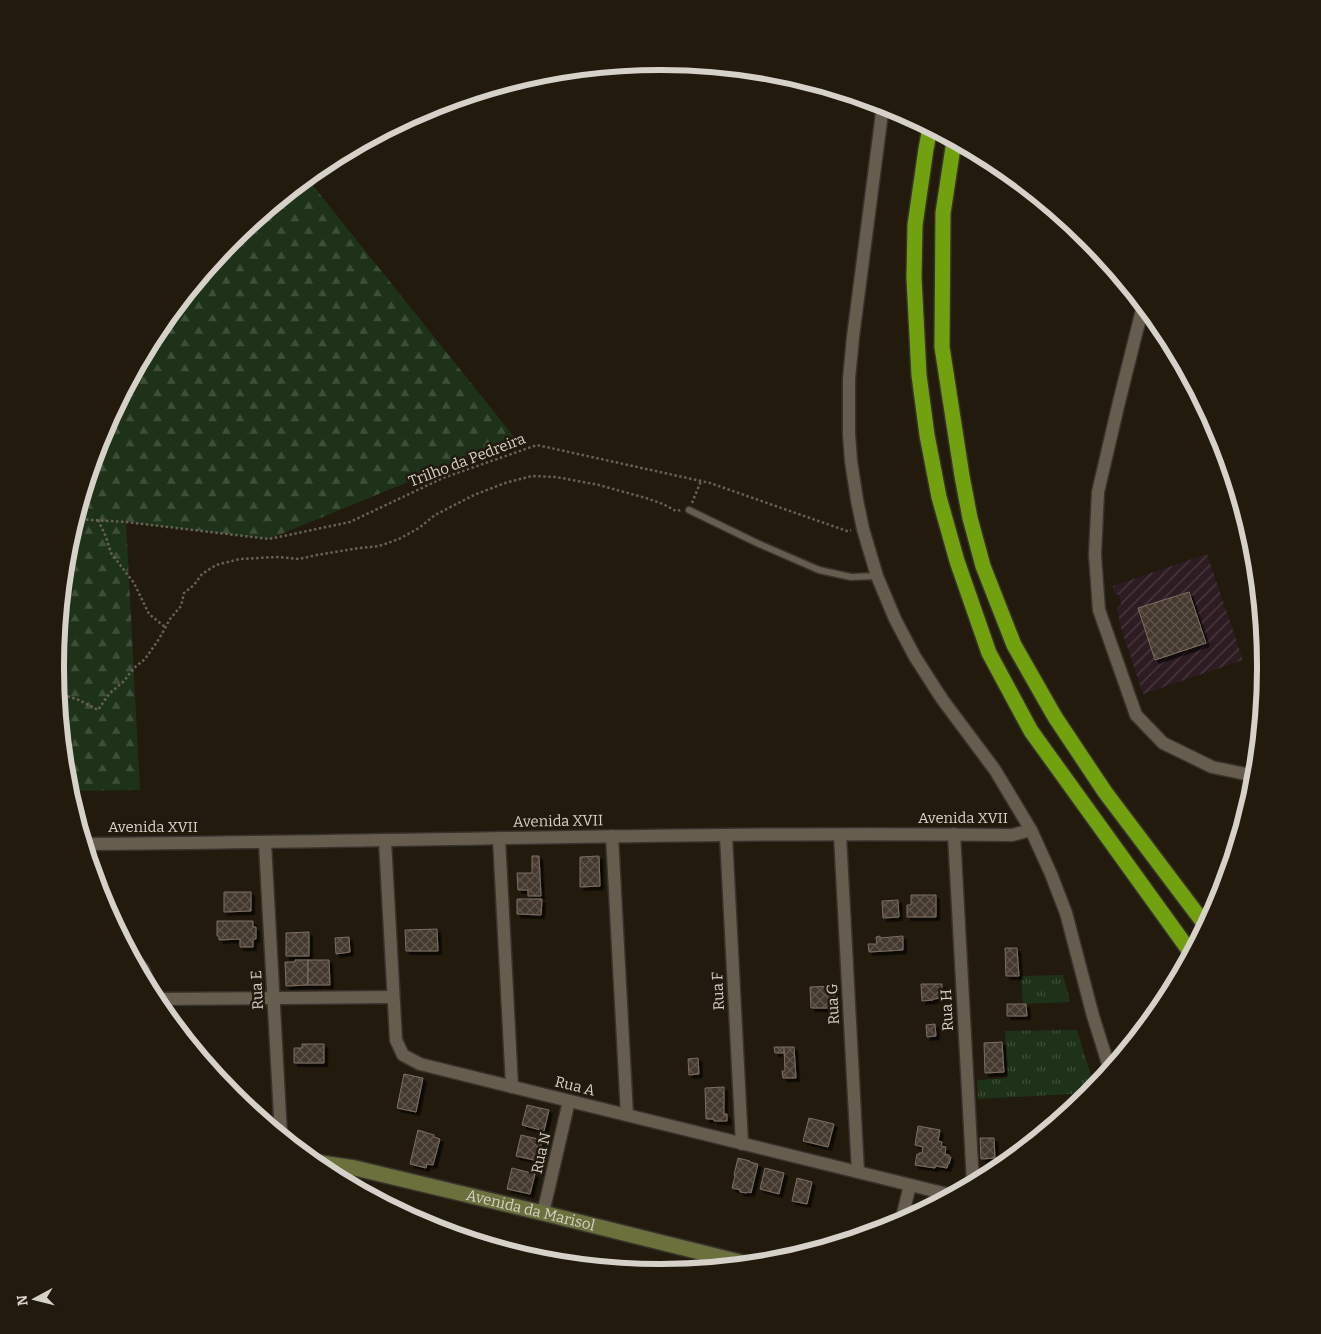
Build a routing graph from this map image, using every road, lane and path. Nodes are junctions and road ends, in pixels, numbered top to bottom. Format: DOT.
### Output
graph roads {
  1 [pos="882,113"];
  2 [pos="929,134"];
  3 [pos="953,147"];
  4 [pos="1141,314"];
  5 [pos="700,481"];
  6 [pos="688,510"];
  7 [pos="83,519"];
  8 [pos="98,520"];
  9 [pos="863,529"];
  10 [pos="877,576"];
  11 [pos="165,627"];
  12 [pos="65,695"];
  13 [pos="1247,774"];
  14 [pos="1030,830"];
  15 [pos="954,834"];
  16 [pos="840,835"];
  17 [pos="612,836"];
  18 [pos="726,836"];
  19 [pos="499,838"];
  20 [pos="385,841"];
  21 [pos="265,843"];
  22 [pos="91,844"];
  23 [pos="1201,920"];
  24 [pos="1187,947"];
  25 [pos="394,997"];
  26 [pos="274,998"];
  27 [pos="164,999"];
  28 [pos="1107,1062"];
  29 [pos="512,1087"];
  30 [pos="569,1101"];
  31 [pos="627,1115"];
  32 [pos="281,1127"];
  33 [pos="742,1144"];
  34 [pos="331,1165"];
  35 [pos="858,1172"];
  36 [pos="973,1175"];
  37 [pos="910,1185"];
  38 [pos="942,1193"];
  39 [pos="904,1211"];
  40 [pos="544,1213"];
  41 [pos="730,1260"];
  1 -- 9 [label="street"];
  2 -- 24 [label="highway"];
  3 -- 23 [label="highway"];
  4 -- 13 [label="street"];
  5 -- 6 [label="path"];
  5 -- 8 [label="path, Trilho da Pedreira"];
  5 -- 9 [label="path, Trilho da Pedreira"];
  6 -- 10 [label="lane"];
  6 -- 11 [label="path"];
  7 -- 8 [label="path, Trilho da Pedreira"];
  8 -- 11 [label="path"];
  9 -- 10 [label="street"];
  10 -- 14 [label="street"];
  11 -- 12 [label="path"];
  14 -- 15 [label="street, Avenida XVII"];
  14 -- 28 [label="street"];
  15 -- 16 [label="street, Avenida XVII"];
  15 -- 36 [label="street, Rua H"];
  16 -- 18 [label="street, Avenida XVII"];
  16 -- 35 [label="street, Rua G"];
  17 -- 18 [label="street, Avenida XVII"];
  17 -- 19 [label="street, Avenida XVII"];
  17 -- 31 [label="street"];
  18 -- 33 [label="street, Rua F"];
  19 -- 20 [label="street, Avenida XVII"];
  19 -- 29 [label="street"];
  20 -- 21 [label="street, Avenida XVII"];
  20 -- 25 [label="street, Rua A"];
  21 -- 22 [label="street, Avenida XVII"];
  21 -- 26 [label="street, Rua E"];
  25 -- 26 [label="street"];
  25 -- 29 [label="street, Rua A"];
  26 -- 27 [label="street"];
  26 -- 32 [label="street, Rua E"];
  29 -- 30 [label="street, Rua A"];
  30 -- 31 [label="street, Rua A"];
  30 -- 40 [label="street, Rua N"];
  31 -- 33 [label="street, Rua A"];
  33 -- 35 [label="street, Rua A"];
  34 -- 40 [label="street, Avenida da Marisol"];
  35 -- 37 [label="street, Rua A"];
  37 -- 38 [label="street, Rua A"];
  37 -- 39 [label="street"];
  40 -- 41 [label="street, Avenida da Marisol"];
}
